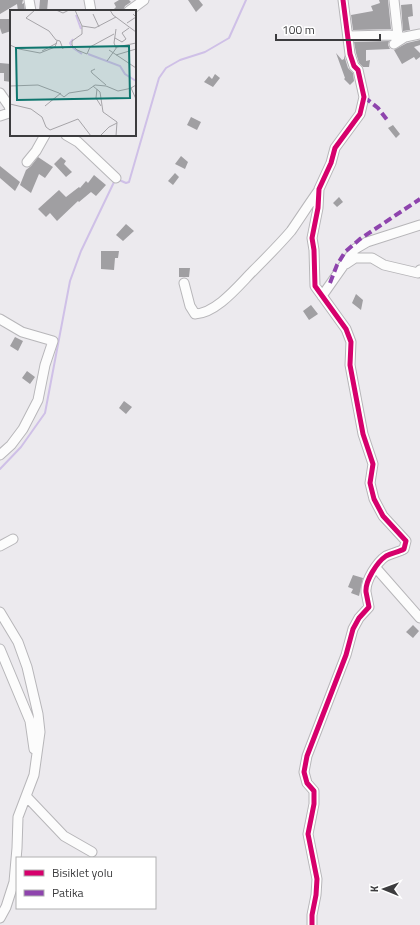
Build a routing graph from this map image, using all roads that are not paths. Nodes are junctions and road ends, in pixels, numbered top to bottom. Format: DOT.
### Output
graph roads {
  1 [pos="29,0"];
  2 [pos="89,0"];
  3 [pos="144,0"];
  4 [pos="343,0"];
  5 [pos="394,0"];
  6 [pos="32,10"];
  7 [pos="91,10"];
  8 [pos="129,10"];
  9 [pos="420,34"];
  10 [pos="348,36"];
  11 [pos="399,39"];
  12 [pos="0,93"];
  13 [pos="10,106"];
  14 [pos="0,116"];
  15 [pos="44,136"];
  16 [pos="68,136"];
  17 [pos="27,162"];
  18 [pos="116,178"];
  19 [pos="319,189"];
  20 [pos="420,225"];
  21 [pos="343,266"];
  22 [pos="420,270"];
  23 [pos="184,283"];
  24 [pos="322,296"];
  25 [pos="0,319"];
  26 [pos="0,455"];
  27 [pos="13,539"];
  28 [pos="0,546"];
  29 [pos="376,568"];
  30 [pos="0,612"];
  31 [pos="420,618"];
  32 [pos="0,649"];
  33 [pos="36,758"];
  34 [pos="26,796"];
  35 [pos="92,852"];
  36 [pos="16,857"];
  37 [pos="16,859"];
  38 [pos="0,918"];
  39 [pos="312,925"];
  1 -- 6 [label="street"];
  2 -- 7 [label="street"];
  3 -- 8 [label="street"];
  4 -- 10 [label="street"];
  5 -- 11 [label="street"];
  9 -- 11 [label="street"];
  10 -- 11 [label="street"];
  10 -- 19 [label="street"];
  12 -- 13 [label="street"];
  13 -- 14 [label="street"];
  15 -- 17 [label="street"];
  16 -- 18 [label="street"];
  19 -- 23 [label="street"];
  19 -- 24 [label="street"];
  20 -- 21 [label="street"];
  21 -- 22 [label="street"];
  21 -- 24 [label="street"];
  24 -- 29 [label="street"];
  25 -- 26 [label="street"];
  27 -- 28 [label="street"];
  29 -- 31 [label="street"];
  29 -- 39 [label="street"];
  30 -- 33 [label="street"];
  32 -- 33 [label="street"];
  33 -- 34 [label="street"];
  34 -- 35 [label="street"];
  34 -- 36 [label="street"];
  37 -- 38 [label="street"];
}
